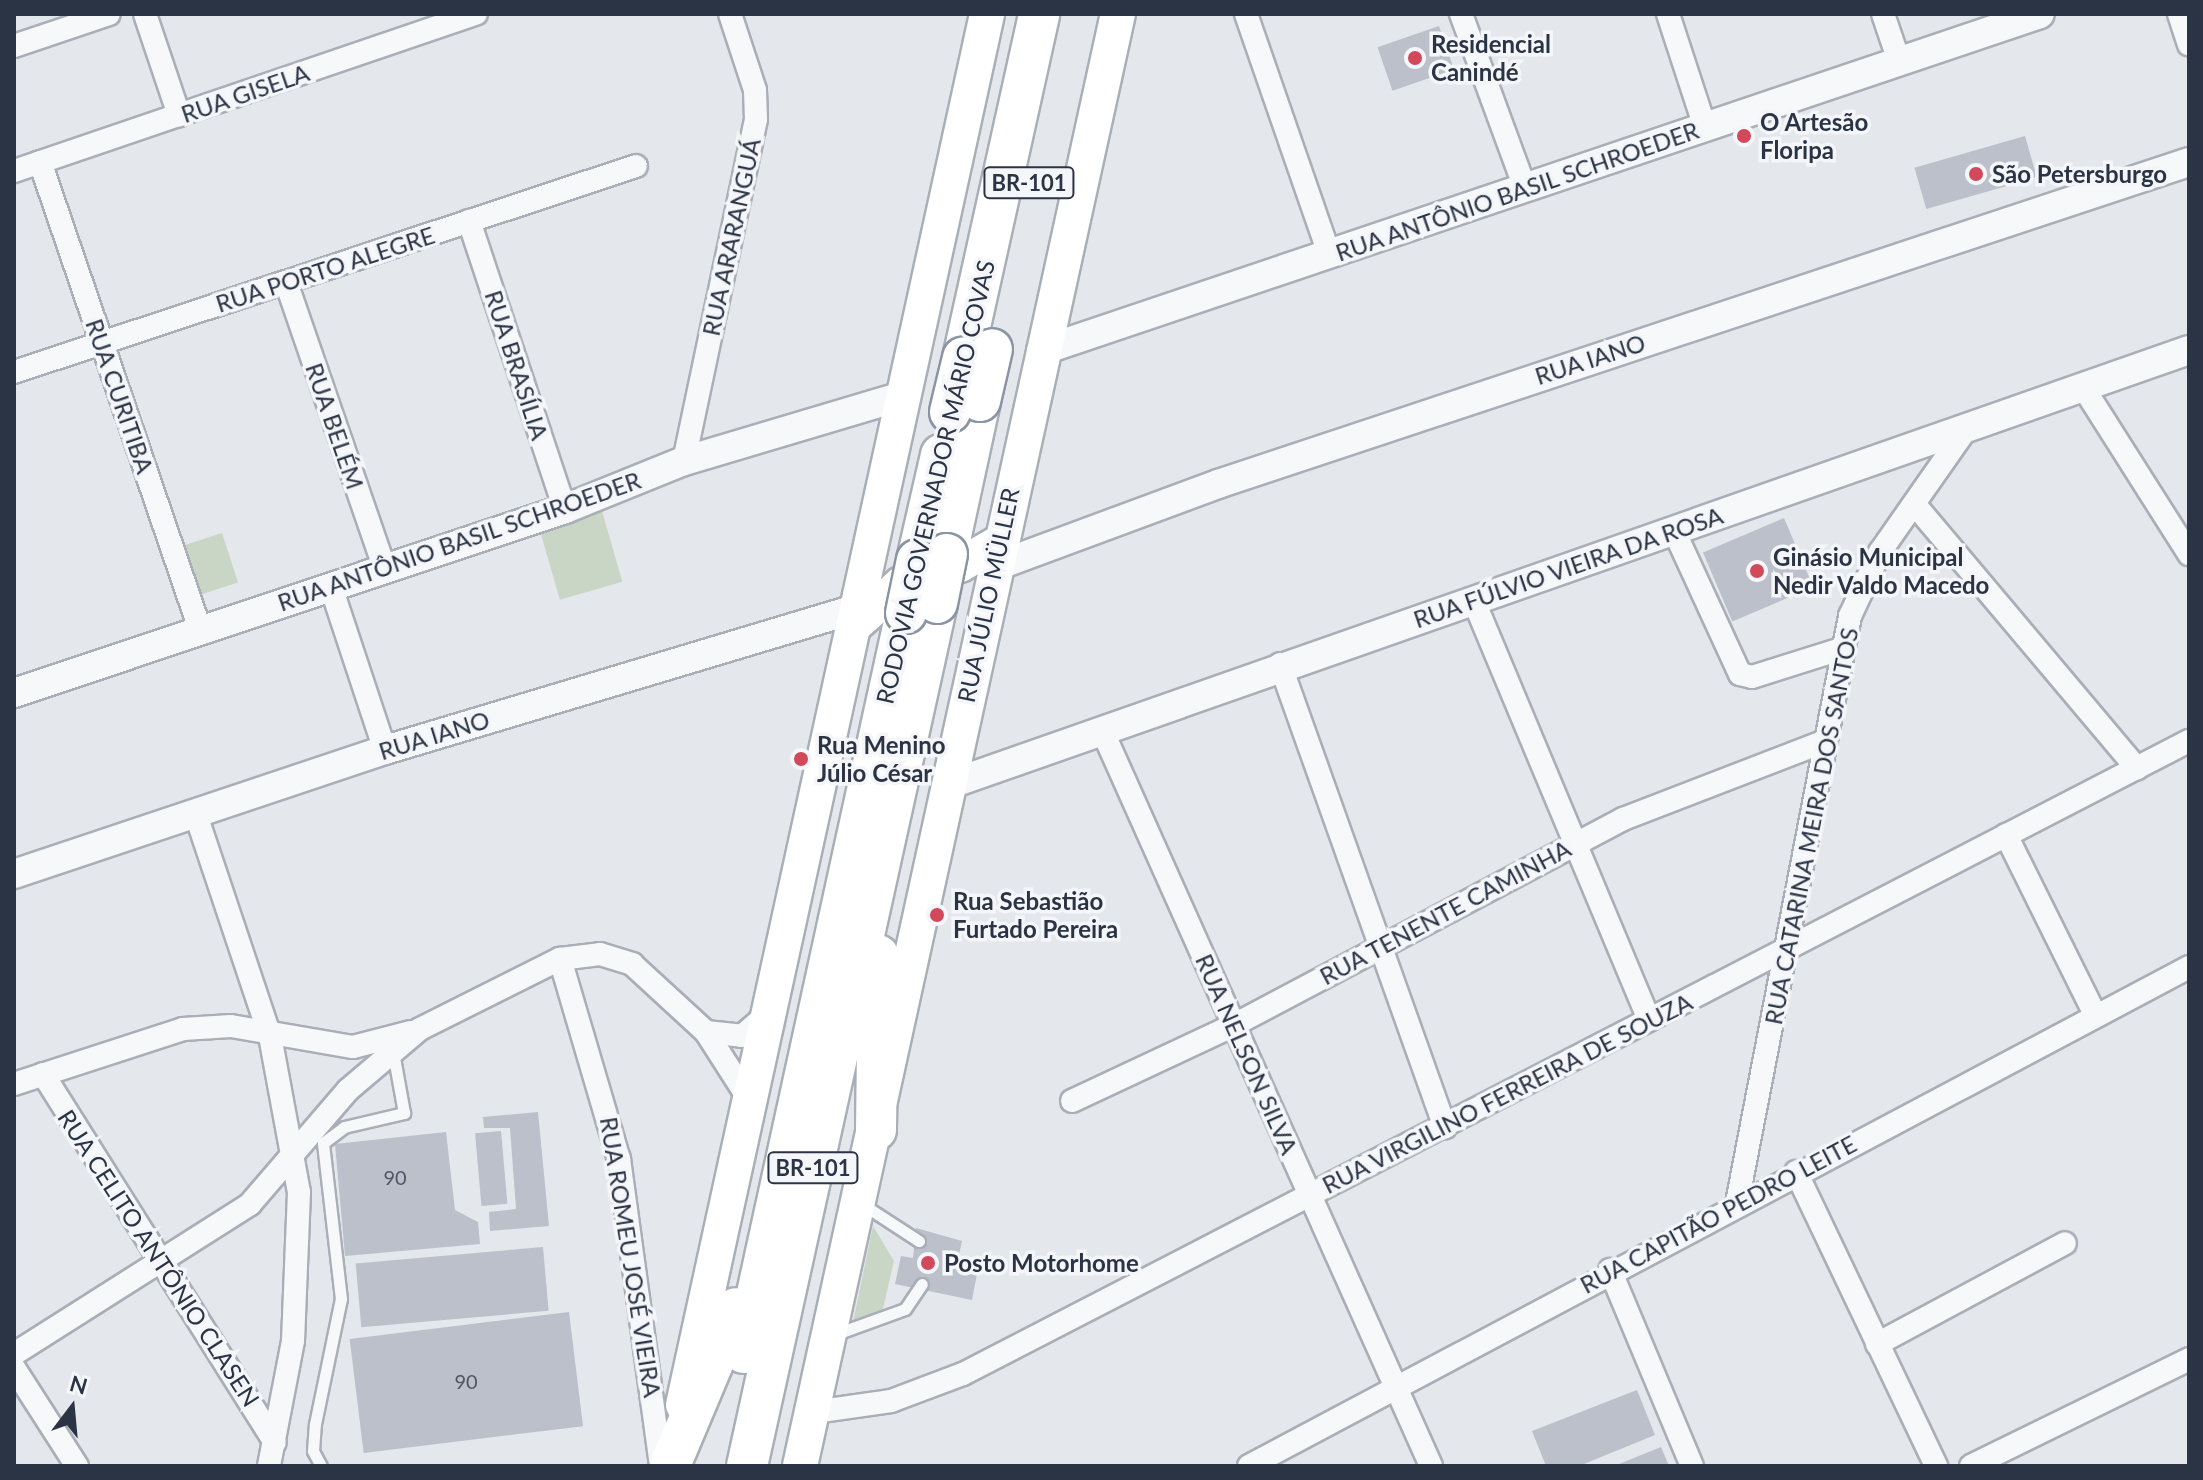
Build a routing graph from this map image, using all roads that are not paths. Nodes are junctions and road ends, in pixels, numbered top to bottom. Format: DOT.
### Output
graph roads {
  1 [pos="109,14"];
  2 [pos="145,14"];
  3 [pos="476,14"];
  4 [pos="730,14"];
  5 [pos="987,14"];
  6 [pos="1039,14"];
  7 [pos="1066,14"];
  8 [pos="1118,14"];
  9 [pos="1246,14"];
  10 [pos="1461,14"];
  11 [pos="1668,14"];
  12 [pos="1883,14"];
  13 [pos="2040,14"];
  14 [pos="2179,14"];
  15 [pos="426,22"];
  16 [pos="2189,44"];
  17 [pos="14,46"];
  18 [pos="1899,61"];
  19 [pos="179,115"];
  20 [pos="1705,127"];
  21 [pos="40,162"];
  22 [pos="2189,162"];
  23 [pos="636,166"];
  24 [pos="14,171"];
  25 [pos="1525,188"];
  26 [pos="469,221"];
  27 [pos="1329,254"];
  28 [pos="286,282"];
  29 [pos="102,343"];
  30 [pos="2189,350"];
  31 [pos="914,357"];
  32 [pos="996,368"];
  33 [pos="14,372"];
  34 [pos="2083,387"];
  35 [pos="904,402"];
  36 [pos="1964,432"];
  37 [pos="684,461"];
  38 [pos="1916,506"];
  39 [pos="565,509"];
  40 [pos="1676,535"];
  41 [pos="2189,554"];
  42 [pos="995,564"];
  43 [pos="868,565"];
  44 [pos="385,569"];
  45 [pos="928,580"];
  46 [pos="331,587"];
  47 [pos="1473,599"];
  48 [pos="857,617"];
  49 [pos="200,630"];
  50 [pos="1844,648"];
  51 [pos="1280,664"];
  52 [pos="15,690"];
  53 [pos="1102,730"];
  54 [pos="1825,741"];
  55 [pos="2189,741"];
  56 [pos="385,750"];
  57 [pos="2137,768"];
  58 [pos="948,785"];
  59 [pos="196,815"];
  60 [pos="2006,835"];
  61 [pos="1574,845"];
  62 [pos="879,871"];
  63 [pos="14,874"];
  64 [pos="1379,945"];
  65 [pos="1789,947"];
  66 [pos="560,959"];
  67 [pos="2189,967"];
  68 [pos="2096,1016"];
  69 [pos="764,1017"];
  70 [pos="1649,1020"];
  71 [pos="1234,1025"];
  72 [pos="420,1029"];
  73 [pos="706,1032"];
  74 [pos="270,1036"];
  75 [pos="393,1052"];
  76 [pos="43,1074"];
  77 [pos="14,1084"];
  78 [pos="747,1096"];
  79 [pos="1072,1101"];
  80 [pos="1445,1128"];
  81 [pos="876,1130"];
  82 [pos="292,1158"];
  83 [pos="1796,1172"];
  84 [pos="1310,1195"];
  85 [pos="861,1203"];
  86 [pos="1737,1203"];
  87 [pos="772,1223"];
  88 [pos="919,1241"];
  89 [pos="2065,1243"];
  90 [pos="162,1262"];
  91 [pos="1610,1270"];
  92 [pos="922,1284"];
  93 [pos="832,1335"];
  94 [pos="1877,1344"];
  95 [pos="14,1354"];
  96 [pos="2189,1359"];
  97 [pos="14,1368"];
  98 [pos="1398,1393"];
  99 [pos="814,1412"];
  100 [pos="275,1442"];
  101 [pos="668,1465"];
  102 [pos="77,1466"];
  103 [pos="269,1466"];
  104 [pos="321,1466"];
  105 [pos="719,1466"];
  106 [pos="747,1466"];
  107 [pos="800,1466"];
  108 [pos="1249,1466"];
  109 [pos="1431,1466"];
  110 [pos="1692,1466"];
  111 [pos="1936,1466"];
  112 [pos="1971,1466"];
  1 -- 17 [label="street"];
  2 -- 19 [label="street"];
  3 -- 15 [label="street, RUA GISELA"];
  4 -- 37 [label="street, RUA ARARANGUÁ"];
  5 -- 31 [label="main road"];
  6 -- 32 [label="highway, RODOVIA GOVERNADOR MÁRIO COVAS / BR-101"];
  7 -- 32 [label="highway, RODOVIA GOVERNADOR MÁRIO COVAS / BR-101"];
  8 -- 32 [label="main road, RUA JÚLIO MÜLLER"];
  9 -- 27 [label="street"];
  10 -- 25 [label="street"];
  11 -- 20 [label="street"];
  12 -- 18 [label="street"];
  13 -- 18 [label="street, RUA ANTÔNIO BASIL SCHROEDER"];
  14 -- 16 [label="street"];
  15 -- 19 [label="street, RUA GISELA"];
  18 -- 20 [label="street, RUA ANTÔNIO BASIL SCHROEDER"];
  19 -- 21 [label="street, RUA GISELA"];
  20 -- 25 [label="street, RUA ANTÔNIO BASIL SCHROEDER"];
  21 -- 24 [label="street, RUA GISELA"];
  21 -- 29 [label="street, RUA CURITIBA"];
  22 -- 42 [label="street, RUA IANO"];
  23 -- 26 [label="street, RUA PORTO ALEGRE"];
  25 -- 27 [label="street, RUA ANTÔNIO BASIL SCHROEDER"];
  26 -- 28 [label="street, RUA PORTO ALEGRE"];
  26 -- 39 [label="street, RUA BRASÍLIA"];
  27 -- 32 [label="street, RUA ANTÔNIO BASIL SCHROEDER"];
  28 -- 29 [label="street, RUA PORTO ALEGRE"];
  28 -- 44 [label="street, RUA BELÉM"];
  29 -- 33 [label="street, RUA PORTO ALEGRE"];
  29 -- 49 [label="street, RUA CURITIBA"];
  30 -- 34 [label="street, RUA FÚLVIO VIEIRA DA ROSA"];
  31 -- 32 [label="main road"];
  31 -- 35 [label="main road"];
  32 -- 35 [label="main road, RUA ANTÔNIO BASIL SCHROEDER"];
  32 -- 42 [label="main road, RUA JÚLIO MÜLLER"];
  32 -- 45 [label="highway, RODOVIA GOVERNADOR MÁRIO COVAS / BR-101"];
  34 -- 36 [label="street, RUA FÚLVIO VIEIRA DA ROSA"];
  34 -- 41 [label="street"];
  35 -- 37 [label="street, RUA ANTÔNIO BASIL SCHROEDER"];
  35 -- 43 [label="main road"];
  36 -- 38 [label="street, RUA CATARINA MEIRA DOS SANTOS"];
  36 -- 40 [label="street, RUA FÚLVIO VIEIRA DA ROSA"];
  37 -- 39 [label="street, RUA ANTÔNIO BASIL SCHROEDER"];
  38 -- 50 [label="street, RUA CATARINA MEIRA DOS SANTOS"];
  38 -- 57 [label="street"];
  39 -- 44 [label="street, RUA ANTÔNIO BASIL SCHROEDER"];
  40 -- 47 [label="street, RUA FÚLVIO VIEIRA DA ROSA"];
  40 -- 50 [label="street"];
  42 -- 45 [label="main road, RUA IANO"];
  42 -- 58 [label="main road, RUA JÚLIO MÜLLER"];
  43 -- 45 [label="main road"];
  43 -- 48 [label="main road"];
  44 -- 46 [label="street, RUA ANTÔNIO BASIL SCHROEDER"];
  45 -- 48 [label="main road, RUA IANO"];
  45 -- 62 [label="highway, RODOVIA GOVERNADOR MÁRIO COVAS / BR-101"];
  45 -- 87 [label="highway, RODOVIA GOVERNADOR MÁRIO COVAS / BR-101"];
  46 -- 49 [label="street, RUA ANTÔNIO BASIL SCHROEDER"];
  46 -- 56 [label="street"];
  47 -- 51 [label="street, RUA FÚLVIO VIEIRA DA ROSA"];
  47 -- 61 [label="street"];
  48 -- 56 [label="street, RUA IANO"];
  48 -- 69 [label="main road"];
  49 -- 52 [label="street, RUA ANTÔNIO BASIL SCHROEDER"];
  50 -- 54 [label="street, RUA CATARINA MEIRA DOS SANTOS"];
  51 -- 53 [label="street, RUA FÚLVIO VIEIRA DA ROSA"];
  51 -- 64 [label="street"];
  53 -- 58 [label="street, RUA FÚLVIO VIEIRA DA ROSA"];
  53 -- 71 [label="street, RUA NELSON SILVA"];
  54 -- 61 [label="street, RUA TENENTE CAMINHA"];
  54 -- 65 [label="street, RUA CATARINA MEIRA DOS SANTOS"];
  55 -- 57 [label="street, RUA VIRGILINO FERREIRA DE SOUZA"];
  56 -- 59 [label="street, RUA IANO"];
  57 -- 60 [label="street, RUA VIRGILINO FERREIRA DE SOUZA"];
  58 -- 81 [label="main road, RUA JÚLIO MÜLLER"];
  59 -- 63 [label="street, RUA IANO"];
  59 -- 74 [label="street"];
  60 -- 65 [label="street, RUA VIRGILINO FERREIRA DE SOUZA"];
  60 -- 68 [label="street"];
  61 -- 64 [label="street, RUA TENENTE CAMINHA"];
  61 -- 70 [label="street"];
  62 -- 81 [label="highway"];
  62 -- 106 [label="highway, RODOVIA GOVERNADOR MÁRIO COVAS / BR-101"];
  64 -- 71 [label="street, RUA TENENTE CAMINHA"];
  64 -- 80 [label="street"];
  65 -- 70 [label="street, RUA VIRGILINO FERREIRA DE SOUZA"];
  65 -- 86 [label="street, RUA CATARINA MEIRA DOS SANTOS"];
  66 -- 72 [label="street"];
  66 -- 73 [label="street"];
  66 -- 101 [label="street, RUA ROMEU JOSÉ VIEIRA"];
  67 -- 68 [label="street, RUA CAPITÃO PEDRO LEITE"];
  68 -- 83 [label="street, RUA CAPITÃO PEDRO LEITE"];
  69 -- 73 [label="street"];
  69 -- 78 [label="main road"];
  70 -- 80 [label="street, RUA VIRGILINO FERREIRA DE SOUZA"];
  71 -- 79 [label="street, RUA TENENTE CAMINHA"];
  71 -- 84 [label="street, RUA NELSON SILVA"];
  72 -- 74 [label="street"];
  72 -- 75 [label="street"];
  73 -- 78 [label="street"];
  74 -- 76 [label="street"];
  74 -- 82 [label="street"];
  75 -- 82 [label="street"];
  75 -- 104 [label="lane"];
  76 -- 77 [label="street"];
  76 -- 90 [label="street, RUA CELITO ANTÔNIO CLASEN"];
  78 -- 101 [label="main road"];
  80 -- 84 [label="street, RUA VIRGILINO FERREIRA DE SOUZA"];
  81 -- 85 [label="main road, RUA JÚLIO MÜLLER"];
  82 -- 90 [label="street"];
  82 -- 100 [label="street"];
  83 -- 86 [label="street, RUA CAPITÃO PEDRO LEITE"];
  83 -- 94 [label="street"];
  84 -- 98 [label="street, RUA NELSON SILVA"];
  84 -- 99 [label="street, RUA VIRGILINO FERREIRA DE SOUZA"];
  85 -- 88 [label="lane"];
  85 -- 93 [label="main road, RUA JÚLIO MÜLLER"];
  86 -- 91 [label="street, RUA CAPITÃO PEDRO LEITE"];
  87 -- 101 [label="highway"];
  87 -- 105 [label="highway, RODOVIA GOVERNADOR MÁRIO COVAS / BR-101"];
  89 -- 94 [label="street"];
  90 -- 95 [label="street"];
  90 -- 100 [label="street, RUA CELITO ANTÔNIO CLASEN"];
  91 -- 98 [label="street, RUA CAPITÃO PEDRO LEITE"];
  91 -- 110 [label="street"];
  92 -- 93 [label="lane"];
  93 -- 99 [label="main road, RUA JÚLIO MÜLLER"];
  94 -- 111 [label="street"];
  96 -- 112 [label="street"];
  97 -- 102 [label="street"];
  98 -- 108 [label="street, RUA CAPITÃO PEDRO LEITE"];
  98 -- 109 [label="street, RUA NELSON SILVA"];
  99 -- 107 [label="main road"];
  100 -- 103 [label="street"];
}
